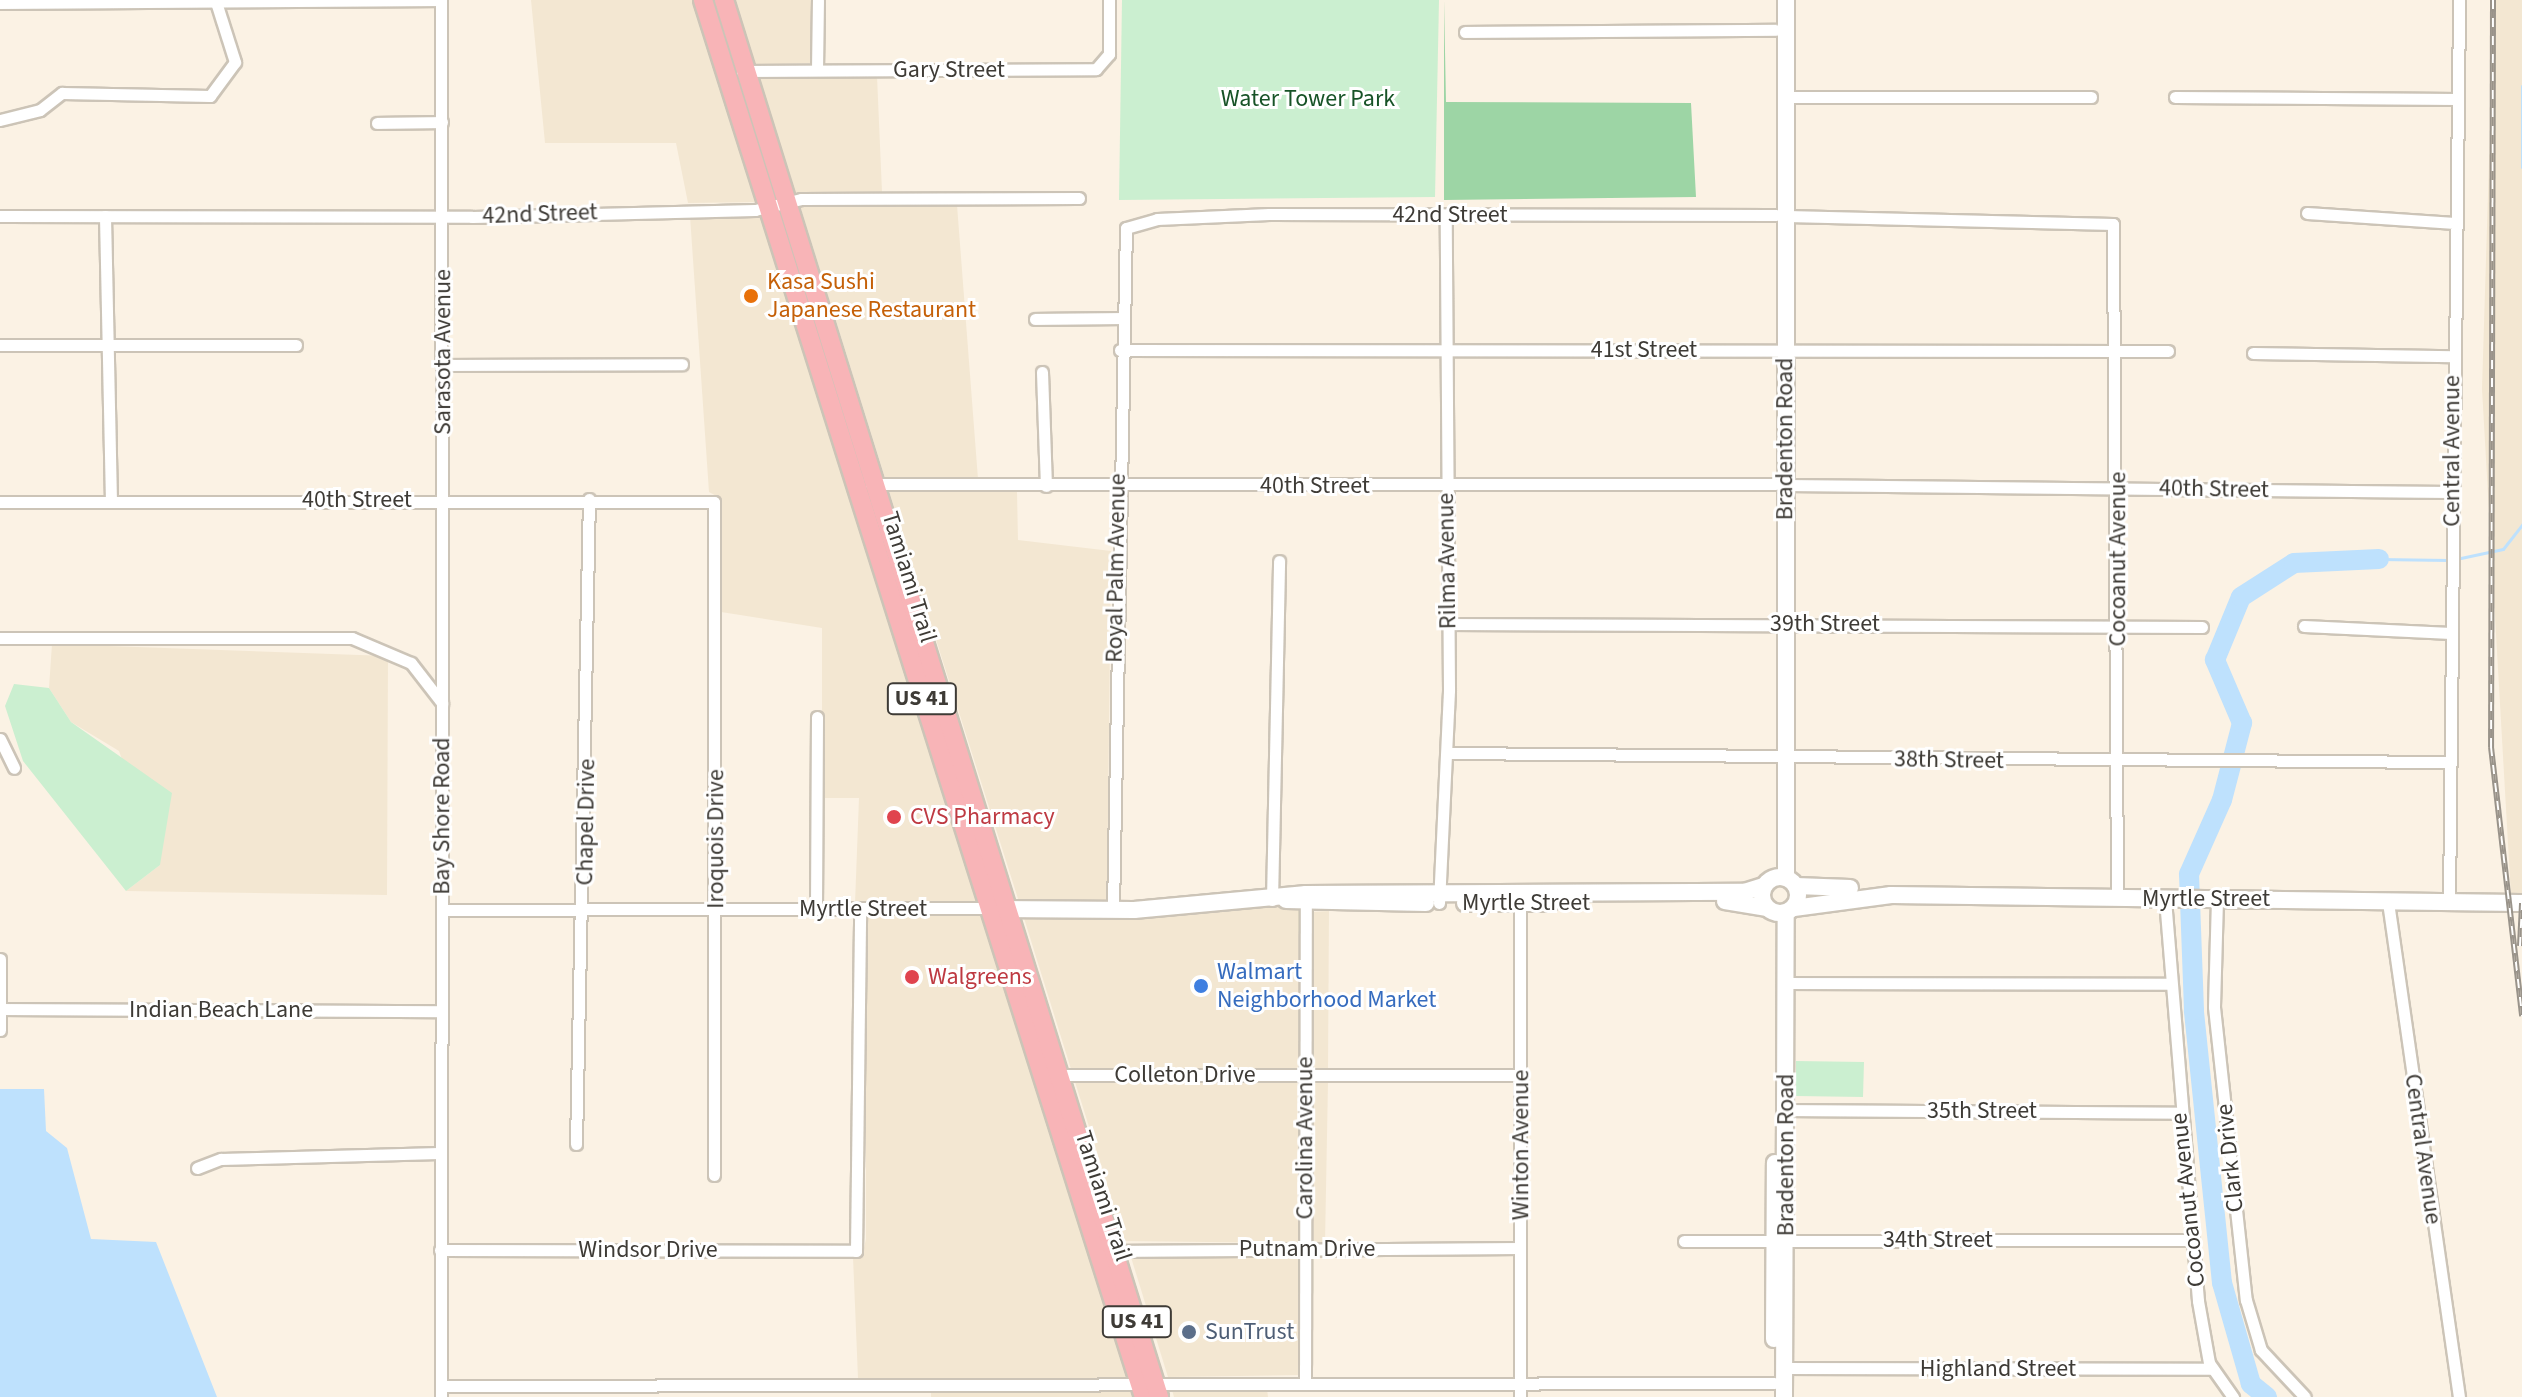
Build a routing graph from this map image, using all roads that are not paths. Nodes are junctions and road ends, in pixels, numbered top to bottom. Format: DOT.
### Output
graph roads {
  1 [pos="441,0"];
  2 [pos="703,0"];
  3 [pos="724,0"];
  4 [pos="818,0"];
  5 [pos="1109,0"];
  6 [pos="1776,0"];
  7 [pos="1786,0"];
  8 [pos="2459,0"];
  9 [pos="216,2"];
  10 [pos="0,3"];
  11 [pos="1775,30"];
  12 [pos="1465,32"];
  13 [pos="817,70"];
  14 [pos="746,71"];
  15 [pos="726,72"];
  16 [pos="1785,97"];
  17 [pos="2091,97"];
  18 [pos="2175,97"];
  19 [pos="2457,99"];
  20 [pos="0,120"];
  21 [pos="442,122"];
  22 [pos="377,123"];
  23 [pos="1079,198"];
  24 [pos="788,202"];
  25 [pos="768,207"];
  26 [pos="2307,213"];
  27 [pos="1782,215"];
  28 [pos="0,216"];
  29 [pos="105,216"];
  30 [pos="443,216"];
  31 [pos="1446,218"];
  32 [pos="2110,221"];
  33 [pos="2455,223"];
  34 [pos="1126,228"];
  35 [pos="1120,318"];
  36 [pos="1035,319"];
  37 [pos="108,344"];
  38 [pos="0,345"];
  39 [pos="296,345"];
  40 [pos="1120,350"];
  41 [pos="1446,350"];
  42 [pos="1780,350"];
  43 [pos="2168,351"];
  44 [pos="2118,352"];
  45 [pos="2253,353"];
  46 [pos="2453,356"];
  47 [pos="682,364"];
  48 [pos="443,365"];
  49 [pos="1042,372"];
  50 [pos="855,484"];
  51 [pos="876,484"];
  52 [pos="1780,485"];
  53 [pos="1046,486"];
  54 [pos="1118,486"];
  55 [pos="1445,486"];
  56 [pos="2119,488"];
  57 [pos="2452,492"];
  58 [pos="443,499"];
  59 [pos="589,499"];
  60 [pos="0,502"];
  61 [pos="111,502"];
  62 [pos="714,502"];
  63 [pos="1279,561"];
  64 [pos="1447,624"];
  65 [pos="1780,624"];
  66 [pos="2118,625"];
  67 [pos="2304,626"];
  68 [pos="2202,627"];
  69 [pos="2451,633"];
  70 [pos="0,638"];
  71 [pos="442,703"];
  72 [pos="817,717"];
  73 [pos="0,739"];
  74 [pos="1449,753"];
  75 [pos="1780,757"];
  76 [pos="2117,761"];
  77 [pos="2450,762"];
  78 [pos="14,768"];
  79 [pos="1780,882"];
  80 [pos="1891,895"];
  81 [pos="1440,898"];
  82 [pos="1520,898"];
  83 [pos="2117,899"];
  84 [pos="2169,899"];
  85 [pos="2212,899"];
  86 [pos="1278,900"];
  87 [pos="1306,900"];
  88 [pos="2449,901"];
  89 [pos="2388,902"];
  90 [pos="2522,903"];
  91 [pos="987,908"];
  92 [pos="816,909"];
  93 [pos="860,909"];
  94 [pos="1009,909"];
  95 [pos="1113,909"];
  96 [pos="442,910"];
  97 [pos="581,910"];
  98 [pos="716,910"];
  99 [pos="1781,910"];
  100 [pos="0,959"];
  101 [pos="1785,983"];
  102 [pos="2167,984"];
  103 [pos="2,1009"];
  104 [pos="440,1011"];
  105 [pos="0,1030"];
  106 [pos="1061,1075"];
  107 [pos="1522,1075"];
  108 [pos="1040,1076"];
  109 [pos="1305,1076"];
  110 [pos="1786,1110"];
  111 [pos="2179,1113"];
  112 [pos="576,1144"];
  113 [pos="439,1153"];
  114 [pos="197,1168"];
  115 [pos="714,1175"];
  116 [pos="2191,1240"];
  117 [pos="1684,1241"];
  118 [pos="1780,1242"];
  119 [pos="1115,1248"];
  120 [pos="1520,1248"];
  121 [pos="1304,1249"];
  122 [pos="440,1250"];
  123 [pos="1096,1255"];
  124 [pos="1784,1368"];
  125 [pos="2212,1369"];
  126 [pos="1520,1380"];
  127 [pos="1305,1382"];
  128 [pos="1774,1390"];
  129 [pos="1150,1391"];
  130 [pos="441,1392"];
  131 [pos="1520,1397"];
  132 [pos="1784,1397"];
  133 [pos="2233,1397"];
  134 [pos="2305,1397"];
  135 [pos="2459,1397"];
  1 -- 9 [label="street"];
  1 -- 21 [label="street, Sarasota Avenue"];
  2 -- 15 [label="main road, Tamiami Trail / US 41"];
  3 -- 14 [label="main road, Tamiami Trail / US 41"];
  4 -- 13 [label="street"];
  5 -- 13 [label="street, Gary Street"];
  6 -- 11 [label="street, Bradenton Road"];
  7 -- 16 [label="street, Bradenton Road"];
  8 -- 19 [label="street, Central Avenue"];
  9 -- 10 [label="street"];
  9 -- 20 [label="street"];
  11 -- 12 [label="street"];
  11 -- 27 [label="street, Bradenton Road"];
  13 -- 14 [label="street, Gary Street"];
  14 -- 15 [label="street, Gary Street"];
  14 -- 24 [label="main road, Tamiami Trail / US 41"];
  15 -- 25 [label="main road, Tamiami Trail / US 41"];
  16 -- 17 [label="street"];
  16 -- 27 [label="street, Bradenton Road"];
  18 -- 19 [label="street"];
  19 -- 33 [label="street, Central Avenue"];
  21 -- 22 [label="street"];
  21 -- 30 [label="street, Sarasota Avenue"];
  23 -- 24 [label="street, 42nd Street"];
  24 -- 25 [label="street, 42nd Street"];
  24 -- 51 [label="main road, Tamiami Trail / US 41"];
  25 -- 30 [label="street, 42nd Street"];
  25 -- 50 [label="main road, Tamiami Trail / US 41"];
  26 -- 33 [label="street"];
  27 -- 31 [label="street, 42nd Street"];
  27 -- 32 [label="street, 42nd Street"];
  27 -- 42 [label="street, Bradenton Road"];
  28 -- 29 [label="street, 42nd Street"];
  29 -- 30 [label="street, 42nd Street"];
  29 -- 37 [label="street"];
  30 -- 48 [label="street, Sarasota Avenue"];
  31 -- 34 [label="street, 42nd Street"];
  31 -- 41 [label="street, Rilma Avenue"];
  32 -- 44 [label="street, Cocoanut Avenue"];
  33 -- 46 [label="street, Central Avenue"];
  34 -- 35 [label="street, Royal Palm Avenue"];
  35 -- 36 [label="street"];
  35 -- 40 [label="street, Royal Palm Avenue"];
  37 -- 38 [label="street"];
  37 -- 39 [label="street"];
  37 -- 61 [label="street"];
  40 -- 41 [label="street, 41st Street"];
  40 -- 54 [label="street, Royal Palm Avenue"];
  41 -- 42 [label="street, 41st Street"];
  41 -- 55 [label="street, Rilma Avenue"];
  42 -- 44 [label="street, 41st Street"];
  42 -- 52 [label="street, Bradenton Road"];
  43 -- 44 [label="street, 41st Street"];
  44 -- 56 [label="street, Cocoanut Avenue"];
  45 -- 46 [label="street"];
  46 -- 57 [label="street, Central Avenue"];
  47 -- 48 [label="street"];
  48 -- 58 [label="street, Sarasota Avenue"];
  49 -- 53 [label="street"];
  50 -- 51 [label="street, 40th Street"];
  50 -- 91 [label="main road, Tamiami Trail / US 41"];
  51 -- 53 [label="street, 40th Street"];
  51 -- 94 [label="main road, Tamiami Trail / US 41"];
  52 -- 55 [label="street, 40th Street"];
  52 -- 56 [label="street, 40th Street"];
  52 -- 65 [label="street, Bradenton Road"];
  53 -- 54 [label="street, 40th Street"];
  54 -- 55 [label="street, 40th Street"];
  54 -- 95 [label="street, Royal Palm Avenue"];
  55 -- 64 [label="street, Rilma Avenue"];
  56 -- 57 [label="street, 40th Street"];
  56 -- 66 [label="street, Cocoanut Avenue"];
  57 -- 69 [label="street, Central Avenue"];
  58 -- 59 [label="street, 40th Street"];
  58 -- 61 [label="street, 40th Street"];
  58 -- 71 [label="street, Sarasota Avenue"];
  59 -- 62 [label="street, 40th Street"];
  59 -- 97 [label="street, Chapel Drive"];
  60 -- 61 [label="street, 40th Street"];
  62 -- 98 [label="street, Iroquois Drive"];
  63 -- 86 [label="street"];
  64 -- 65 [label="street, 39th Street"];
  64 -- 74 [label="street, Rilma Avenue"];
  65 -- 66 [label="street, 39th Street"];
  65 -- 75 [label="street, Bradenton Road"];
  66 -- 68 [label="street, 39th Street"];
  66 -- 76 [label="street, Cocoanut Avenue"];
  67 -- 69 [label="street"];
  69 -- 77 [label="street, Central Avenue"];
  70 -- 71 [label="street, Bay Shore Road"];
  71 -- 96 [label="street, Bay Shore Road"];
  72 -- 92 [label="street"];
  73 -- 78 [label="street"];
  74 -- 75 [label="street, 38th Street"];
  74 -- 81 [label="street, Rilma Avenue"];
  75 -- 76 [label="street, 38th Street"];
  75 -- 79 [label="street, Bradenton Road"];
  76 -- 77 [label="street, 38th Street"];
  76 -- 83 [label="street, Cocoanut Avenue"];
  77 -- 88 [label="street, Central Avenue"];
  79 -- 80 [label="street, Myrtle Street"];
  79 -- 82 [label="street, Myrtle Street"];
  79 -- 99 [label="street, Bradenton Road"];
  79 -- 99 [label="street, Bradenton Road"];
  80 -- 83 [label="street, Myrtle Street"];
  80 -- 99 [label="street, Myrtle Street"];
  81 -- 82 [label="street, Myrtle Street"];
  81 -- 87 [label="street, Myrtle Street"];
  82 -- 99 [label="street, Myrtle Street"];
  82 -- 107 [label="street, Winton Avenue"];
  83 -- 84 [label="street, Myrtle Street"];
  84 -- 85 [label="street, Myrtle Street"];
  84 -- 102 [label="street, Cocoanut Avenue"];
  85 -- 89 [label="street, Myrtle Street"];
  85 -- 134 [label="street, Clark Drive"];
  86 -- 87 [label="street, Myrtle Street"];
  86 -- 95 [label="street, Myrtle Street"];
  87 -- 109 [label="street, Carolina Avenue"];
  88 -- 89 [label="street, Myrtle Street"];
  88 -- 90 [label="street, Myrtle Street"];
  89 -- 135 [label="street, Central Avenue"];
  91 -- 93 [label="street, Myrtle Street"];
  91 -- 94 [label="street, Myrtle Street"];
  91 -- 108 [label="main road, Tamiami Trail / US 41"];
  92 -- 93 [label="street, Myrtle Street"];
  92 -- 98 [label="street, Myrtle Street"];
  93 -- 122 [label="street, Windsor Drive"];
  94 -- 95 [label="street, Myrtle Street"];
  94 -- 106 [label="main road, Tamiami Trail / US 41"];
  96 -- 97 [label="street, Myrtle Street"];
  96 -- 104 [label="street, Bay Shore Road"];
  97 -- 98 [label="street, Myrtle Street"];
  97 -- 112 [label="street, Chapel Drive"];
  98 -- 115 [label="street, Iroquois Drive"];
  99 -- 101 [label="street, Bradenton Road"];
  99 -- 118 [label="street, Bradenton Road"];
  100 -- 103 [label="street"];
  101 -- 102 [label="street"];
  101 -- 110 [label="street, Bradenton Road"];
  102 -- 111 [label="street, Cocoanut Avenue"];
  103 -- 104 [label="street, Indian Beach Lane"];
  103 -- 105 [label="street"];
  104 -- 113 [label="street, Bay Shore Road"];
  106 -- 108 [label="street, Colleton Drive"];
  106 -- 109 [label="street, Colleton Drive"];
  106 -- 119 [label="main road, Tamiami Trail / US 41"];
  107 -- 109 [label="street, Colleton Drive"];
  107 -- 120 [label="street, Winton Avenue"];
  108 -- 123 [label="main road, Tamiami Trail / US 41"];
  109 -- 121 [label="street, Carolina Avenue"];
  110 -- 111 [label="street, 35th Street"];
  110 -- 118 [label="street, Bradenton Road"];
  111 -- 116 [label="street, Cocoanut Avenue"];
  113 -- 114 [label="street"];
  113 -- 122 [label="street, Bay Shore Road"];
  116 -- 118 [label="street, 34th Street"];
  116 -- 125 [label="street, Cocoanut Avenue"];
  117 -- 118 [label="street, 34th Street"];
  118 -- 124 [label="street, Bradenton Road"];
  118 -- 128 [label="street, Bradenton Road"];
  119 -- 121 [label="street, Putnam Drive"];
  119 -- 123 [label="street, Putnam Drive"];
  119 -- 129 [label="main road, Tamiami Trail / US 41"];
  120 -- 121 [label="street, Putnam Drive"];
  120 -- 126 [label="street, Winton Avenue"];
  121 -- 127 [label="street, Carolina Avenue"];
  122 -- 130 [label="street, Bay Shore Road"];
  123 -- 129 [label="main road, Tamiami Trail / US 41"];
  124 -- 125 [label="street, Highland Street"];
  124 -- 132 [label="street, Bradenton Road"];
  125 -- 133 [label="street, Cocoanut Avenue"];
  126 -- 127 [label="street"];
  126 -- 128 [label="street"];
  126 -- 131 [label="street, Winton Avenue"];
  127 -- 129 [label="street"];
  129 -- 130 [label="street"];
}
